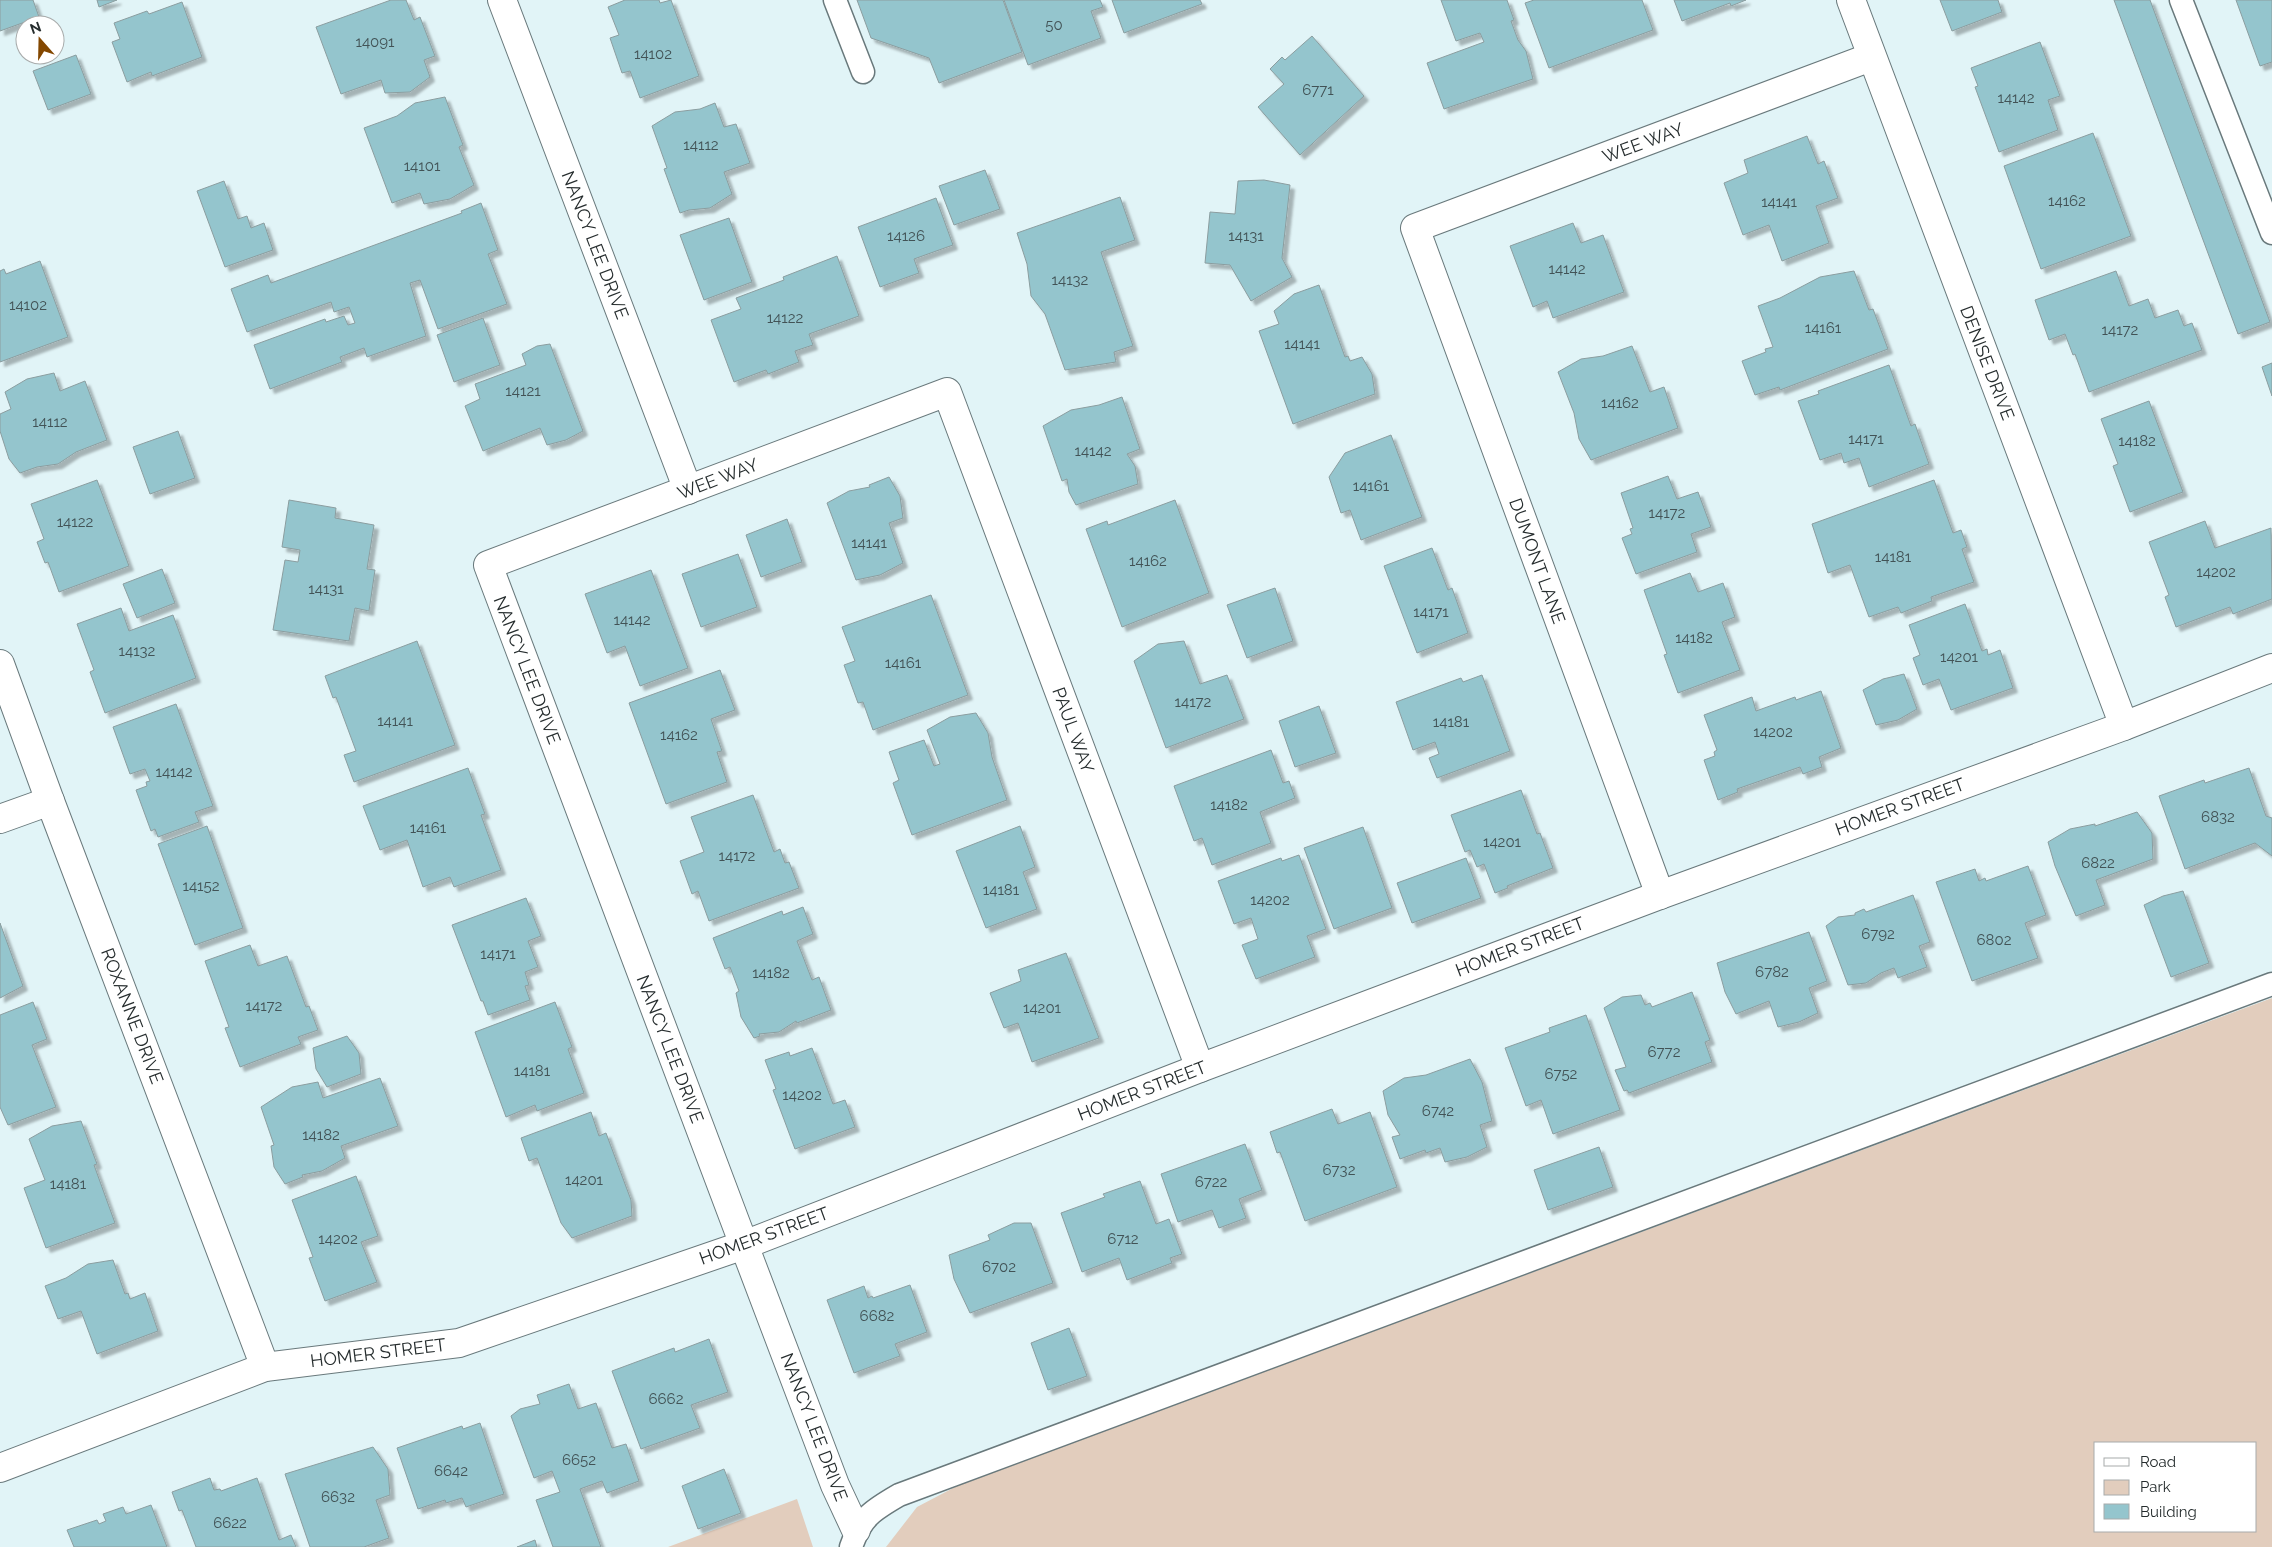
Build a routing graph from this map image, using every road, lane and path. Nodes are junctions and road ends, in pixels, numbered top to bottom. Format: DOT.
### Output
graph roads {
  1 [pos="502,0"];
  2 [pos="835,0"];
  3 [pos="1851,0"];
  4 [pos="2181,0"];
  5 [pos="1871,57"];
  6 [pos="863,72"];
  7 [pos="1415,228"];
  8 [pos="2272,234"];
  9 [pos="947,392"];
  10 [pos="688,490"];
  11 [pos="488,565"];
  12 [pos="0,664"];
  13 [pos="2272,668"];
  14 [pos="2124,726"];
  15 [pos="50,801"];
  16 [pos="0,819"];
  17 [pos="1660,895"];
  18 [pos="2272,984"];
  19 [pos="1200,1068"];
  20 [pos="744,1246"];
  21 [pos="265,1367"];
  22 [pos="0,1468"];
  23 [pos="853,1539"];
  1 -- 10 [label="street, NANCY LEE DRIVE"];
  2 -- 6 [label="lane"];
  3 -- 5 [label="street, DENISE DRIVE"];
  4 -- 8 [label="lane"];
  5 -- 7 [label="street, WEE WAY"];
  5 -- 14 [label="street, DENISE DRIVE"];
  7 -- 17 [label="street, DUMONT LANE"];
  9 -- 10 [label="street, WEE WAY"];
  9 -- 19 [label="street, PAUL WAY"];
  10 -- 11 [label="street, WEE WAY"];
  11 -- 20 [label="street, NANCY LEE DRIVE"];
  12 -- 15 [label="street, ROXANNE DRIVE"];
  13 -- 14 [label="street, HOMER STREET"];
  14 -- 17 [label="street, HOMER STREET"];
  15 -- 16 [label="street"];
  15 -- 21 [label="street, ROXANNE DRIVE"];
  17 -- 19 [label="street, HOMER STREET"];
  18 -- 23 [label="lane"];
  19 -- 20 [label="street, HOMER STREET"];
  20 -- 21 [label="street, HOMER STREET"];
  20 -- 23 [label="street, NANCY LEE DRIVE"];
  21 -- 22 [label="street, HOMER STREET"];
}
